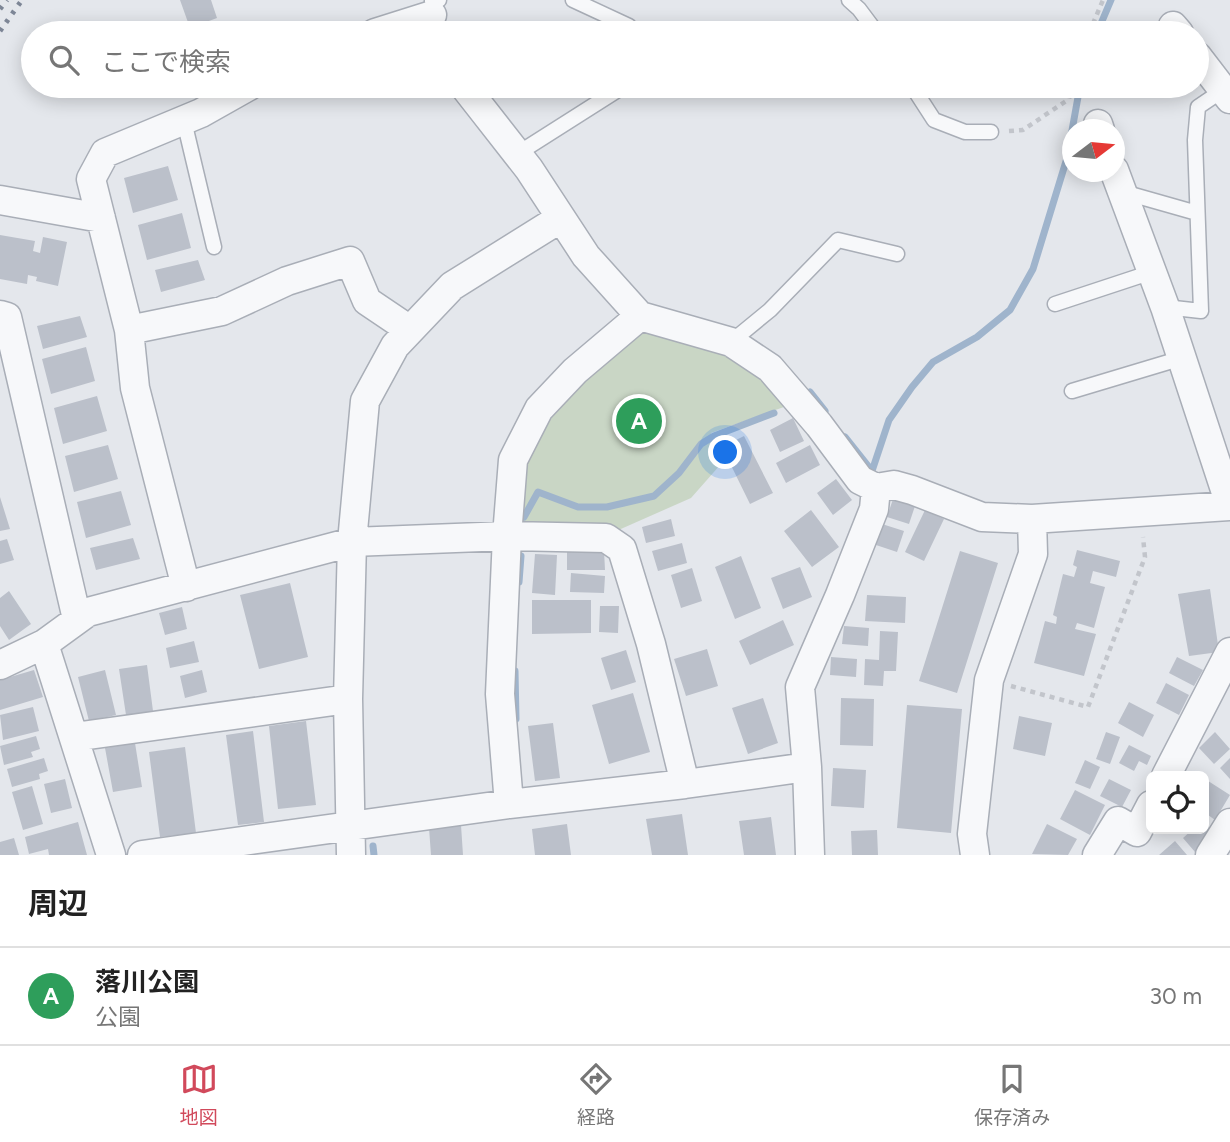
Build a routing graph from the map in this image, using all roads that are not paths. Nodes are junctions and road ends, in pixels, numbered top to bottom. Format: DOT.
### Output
graph roads {
  1 [pos="573,0"];
  2 [pos="849,0"];
  3 [pos="434,10"];
  4 [pos="406,21"];
  5 [pos="618,21"];
  6 [pos="868,21"];
  7 [pos="1209,72"];
  8 [pos="1227,95"];
  9 [pos="227,98"];
  10 [pos="473,98"];
  11 [pos="605,98"];
  12 [pos="920,98"];
  13 [pos="184,121"];
  14 [pos="991,132"];
  15 [pos="517,154"];
  16 [pos="1119,182"];
  17 [pos="1121,182"];
  18 [pos="0,200"];
  19 [pos="1197,213"];
  20 [pos="101,218"];
  21 [pos="561,218"];
  22 [pos="214,247"];
  23 [pos="897,254"];
  24 [pos="1152,272"];
  25 [pos="1055,304"];
  26 [pos="1164,307"];
  27 [pos="0,315"];
  28 [pos="640,316"];
  29 [pos="129,330"];
  30 [pos="410,330"];
  31 [pos="731,342"];
  32 [pos="1182,358"];
  33 [pos="1072,391"];
  34 [pos="876,488"];
  35 [pos="1230,505"];
  36 [pos="1032,519"];
  37 [pos="507,536"];
  38 [pos="352,542"];
  39 [pos="186,587"];
  40 [pos="77,619"];
  41 [pos="44,644"];
  42 [pos="1230,652"];
  43 [pos="0,665"];
  44 [pos="348,699"];
  45 [pos="74,737"];
  46 [pos="807,767"];
  47 [pos="1169,771"];
  48 [pos="685,784"];
  49 [pos="509,801"];
  50 [pos="1146,815"];
  51 [pos="1230,823"];
  52 [pos="349,827"];
  53 [pos="111,855"];
  54 [pos="142,855"];
  55 [pos="351,855"];
  56 [pos="810,855"];
  57 [pos="975,855"];
  58 [pos="1097,855"];
  59 [pos="1210,855"];
  1 -- 5 [label="lane"];
  2 -- 6 [label="lane"];
  3 -- 4 [label="street"];
  7 -- 8 [label="street"];
  8 -- 19 [label="lane"];
  9 -- 13 [label="street"];
  10 -- 15 [label="street"];
  11 -- 15 [label="lane"];
  12 -- 14 [label="lane"];
  13 -- 20 [label="street"];
  13 -- 22 [label="lane"];
  15 -- 21 [label="street"];
  16 -- 24 [label="street"];
  17 -- 19 [label="lane"];
  18 -- 20 [label="street"];
  19 -- 26 [label="lane"];
  20 -- 29 [label="street"];
  21 -- 28 [label="street"];
  21 -- 30 [label="street"];
  23 -- 31 [label="lane"];
  24 -- 25 [label="lane"];
  24 -- 26 [label="street"];
  26 -- 32 [label="street"];
  27 -- 40 [label="street"];
  28 -- 31 [label="street"];
  28 -- 37 [label="street"];
  29 -- 30 [label="street"];
  29 -- 39 [label="street"];
  30 -- 38 [label="street"];
  31 -- 34 [label="street"];
  32 -- 33 [label="lane"];
  32 -- 35 [label="street"];
  34 -- 36 [label="street"];
  34 -- 46 [label="street"];
  35 -- 36 [label="street"];
  36 -- 57 [label="street"];
  37 -- 38 [label="street"];
  37 -- 48 [label="street"];
  37 -- 49 [label="street"];
  38 -- 39 [label="street"];
  38 -- 44 [label="street"];
  39 -- 40 [label="street"];
  40 -- 41 [label="street"];
  41 -- 43 [label="street"];
  41 -- 45 [label="street"];
  42 -- 47 [label="street"];
  44 -- 45 [label="street"];
  44 -- 52 [label="street"];
  45 -- 53 [label="street"];
  46 -- 48 [label="street"];
  46 -- 56 [label="street"];
  48 -- 49 [label="street"];
  49 -- 52 [label="street"];
  50 -- 58 [label="street"];
  51 -- 59 [label="street"];
  52 -- 54 [label="street"];
  52 -- 55 [label="street"];
}
